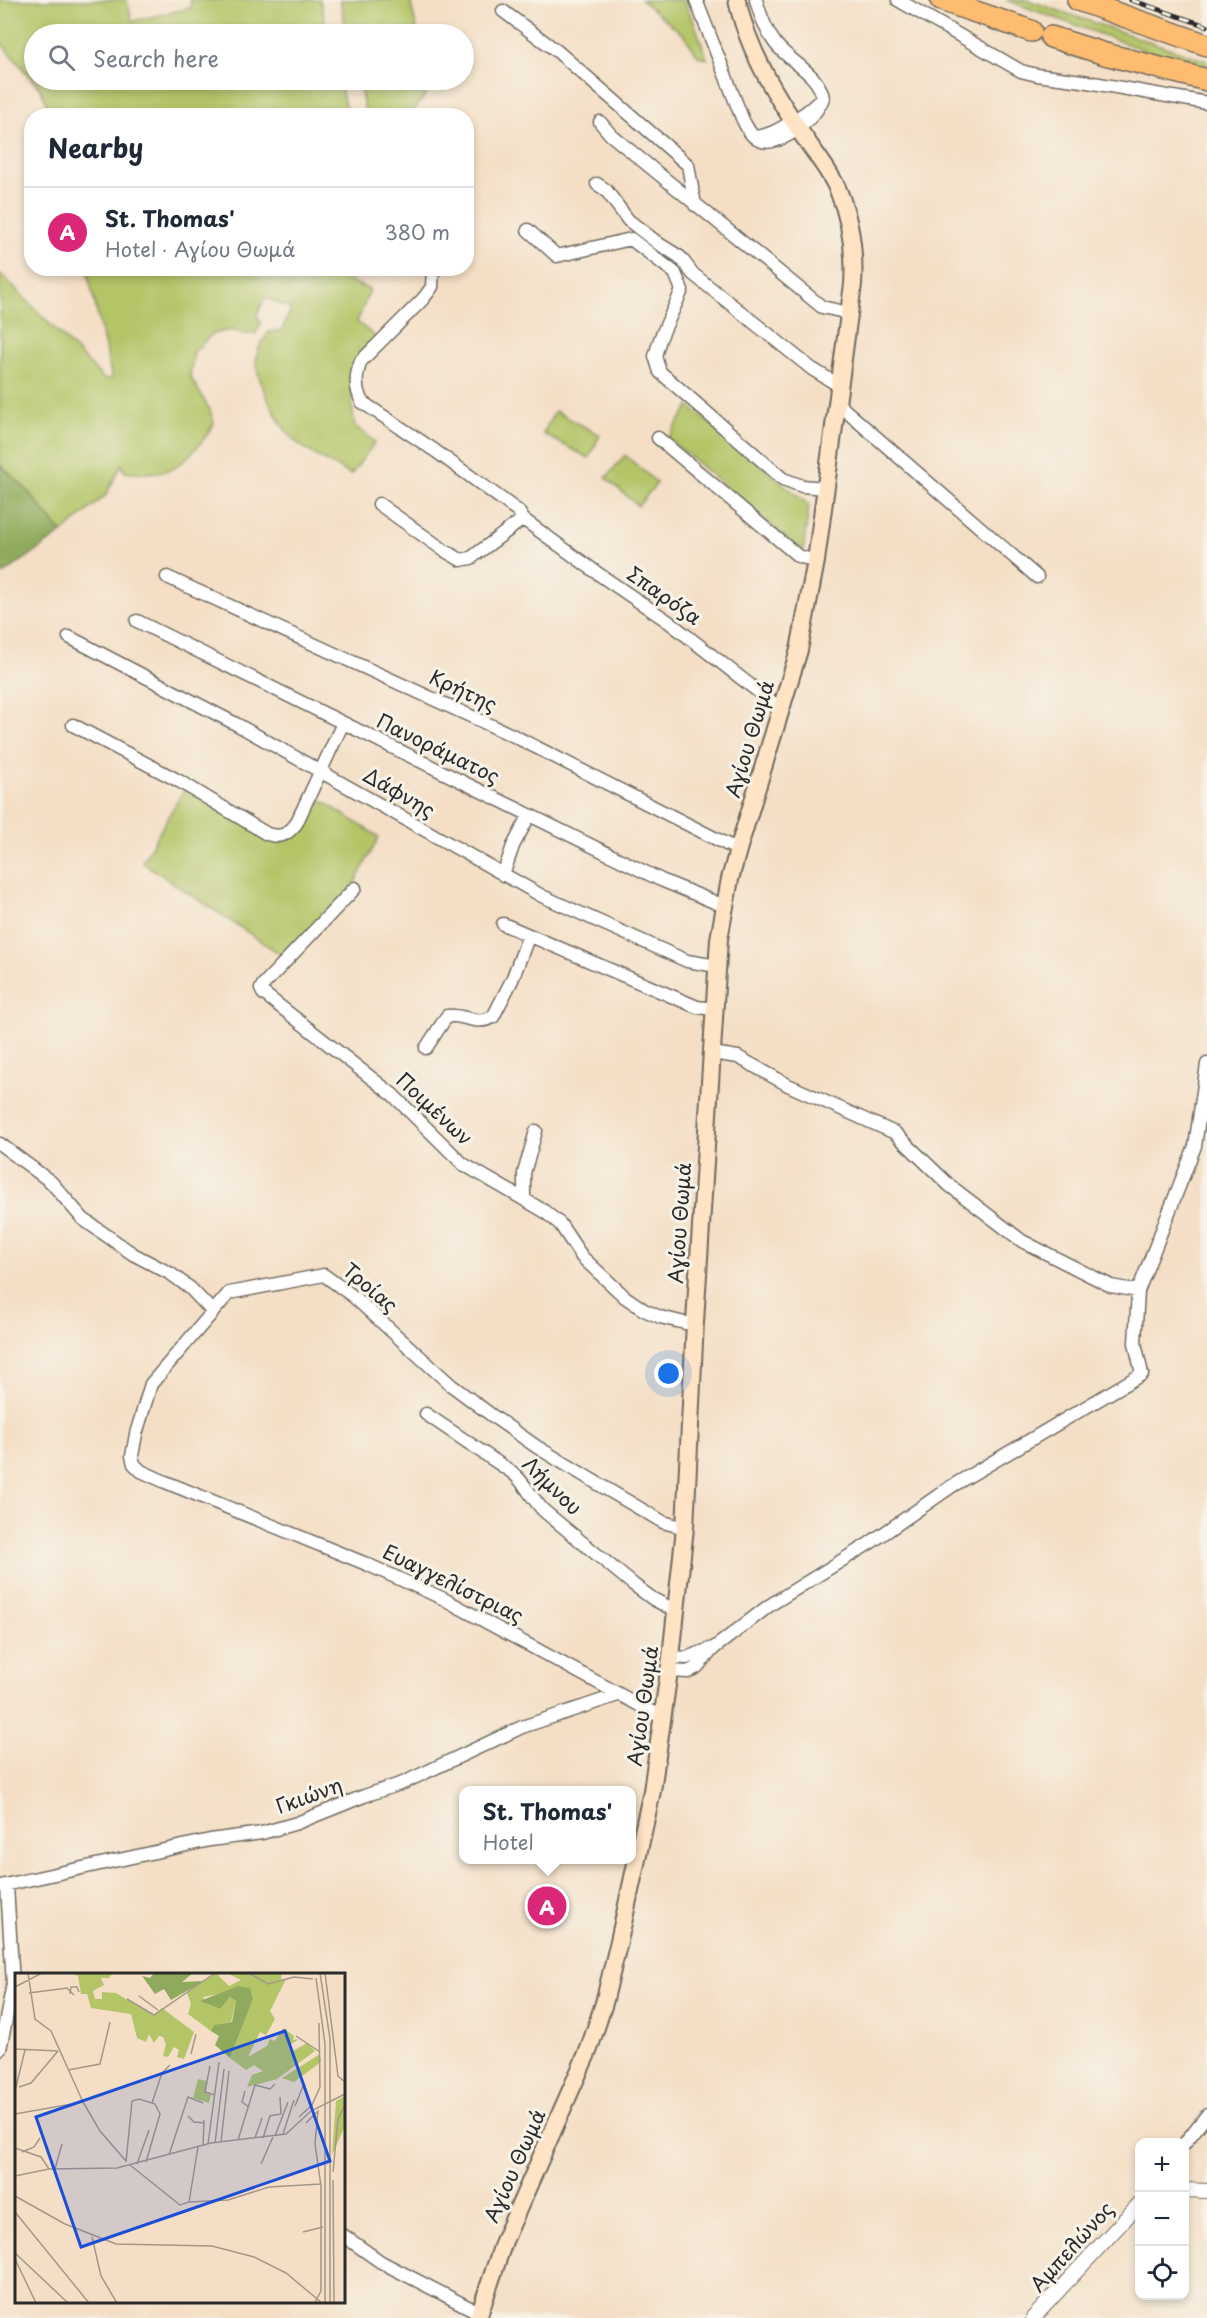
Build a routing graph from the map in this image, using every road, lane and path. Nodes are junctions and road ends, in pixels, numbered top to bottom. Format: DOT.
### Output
graph roads {
  1 [pos="696,0"];
  2 [pos="737,0"];
  3 [pos="756,0"];
  4 [pos="898,0"];
  5 [pos="941,0"];
  6 [pos="1078,0"];
  7 [pos="503,11"];
  8 [pos="1207,45"];
  9 [pos="1207,80"];
  10 [pos="1207,103"];
  11 [pos="600,122"];
  12 [pos="795,124"];
  13 [pos="597,184"];
  14 [pos="695,205"];
  15 [pos="528,230"];
  16 [pos="433,276"];
  17 [pos="849,313"];
  18 [pos="840,386"];
  19 [pos="838,405"];
  20 [pos="658,438"];
  21 [pos="826,488"];
  22 [pos="379,504"];
  23 [pos="524,519"];
  24 [pos="816,561"];
  25 [pos="167,577"];
  26 [pos="1037,577"];
  27 [pos="137,621"];
  28 [pos="69,637"];
  29 [pos="782,706"];
  30 [pos="343,723"];
  31 [pos="73,725"];
  32 [pos="321,771"];
  33 [pos="529,816"];
  34 [pos="738,850"];
  35 [pos="503,875"];
  36 [pos="356,888"];
  37 [pos="724,906"];
  38 [pos="503,924"];
  39 [pos="529,935"];
  40 [pos="717,966"];
  41 [pos="714,1010"];
  42 [pos="426,1048"];
  43 [pos="712,1053"];
  44 [pos="1207,1064"];
  45 [pos="536,1131"];
  46 [pos="0,1144"];
  47 [pos="524,1198"];
  48 [pos="1138,1291"];
  49 [pos="212,1311"];
  50 [pos="695,1322"];
  51 [pos="426,1414"];
  52 [pos="216,1504"];
  53 [pos="685,1527"];
  54 [pos="676,1611"];
  55 [pos="670,1664"];
  56 [pos="618,1695"];
  57 [pos="663,1718"];
  58 [pos="636,1861"];
  59 [pos="635,1864"];
  60 [pos="4,1886"];
  61 [pos="0,2049"];
  62 [pos="1207,2115"];
  63 [pos="1189,2139"];
  64 [pos="1189,2190"];
  65 [pos="1207,2192"];
  66 [pos="1135,2208"];
  67 [pos="345,2237"];
  68 [pos="479,2315"];
  69 [pos="1033,2318"];
  1 -- 12 [label="street"];
  2 -- 12 [label="main road, Αγίου Θωμά"];
  3 -- 12 [label="street"];
  4 -- 10 [label="street"];
  5 -- 9 [label="highway"];
  6 -- 8 [label="highway"];
  7 -- 14 [label="street"];
  11 -- 14 [label="street"];
  12 -- 17 [label="main road, Αγίου Θωμά"];
  13 -- 18 [label="street"];
  14 -- 17 [label="street"];
  15 -- 21 [label="street"];
  16 -- 23 [label="street, Σπαρόζα"];
  17 -- 18 [label="main road, Αγίου Θωμά"];
  18 -- 19 [label="main road, Αγίου Θωμά"];
  19 -- 21 [label="main road, Αγίου Θωμά"];
  19 -- 26 [label="street"];
  20 -- 24 [label="street"];
  21 -- 24 [label="main road, Αγίου Θωμά"];
  22 -- 23 [label="street"];
  23 -- 29 [label="street, Σπαρόζα"];
  24 -- 29 [label="main road, Αγίου Θωμά"];
  25 -- 34 [label="street, Κρήτης"];
  27 -- 30 [label="street, Πανοράματος"];
  28 -- 32 [label="street, Δάφνης"];
  29 -- 34 [label="main road, Αγίου Θωμά"];
  30 -- 32 [label="street"];
  30 -- 33 [label="street, Πανοράματος"];
  31 -- 32 [label="street"];
  32 -- 35 [label="street, Δάφνης"];
  33 -- 35 [label="street"];
  33 -- 37 [label="street, Πανοράματος"];
  34 -- 37 [label="main road, Αγίου Θωμά"];
  35 -- 40 [label="street, Δάφνης"];
  36 -- 47 [label="street, Ποιμένων"];
  37 -- 40 [label="main road, Αγίου Θωμά"];
  38 -- 39 [label="street"];
  39 -- 41 [label="street"];
  39 -- 42 [label="street"];
  40 -- 41 [label="main road, Αγίου Θωμά"];
  41 -- 43 [label="main road, Αγίου Θωμά"];
  43 -- 48 [label="street"];
  43 -- 50 [label="main road, Αγίου Θωμά"];
  44 -- 48 [label="street"];
  45 -- 47 [label="street"];
  46 -- 49 [label="street"];
  47 -- 50 [label="street, Ποιμένων"];
  48 -- 55 [label="street"];
  49 -- 52 [label="street, Τροίας"];
  49 -- 53 [label="street, Τροίας"];
  50 -- 53 [label="main road, Αγίου Θωμά"];
  51 -- 54 [label="street, Λήμνου"];
  52 -- 56 [label="street, Ευαγγελίστριας"];
  53 -- 54 [label="main road, Αγίου Θωμά"];
  54 -- 55 [label="main road, Αγίου Θωμά"];
  55 -- 57 [label="main road, Αγίου Θωμά"];
  56 -- 57 [label="street, Ευαγγελίστριας"];
  56 -- 60 [label="street, Γκιώνη"];
  57 -- 58 [label="main road, Αγίου Θωμά"];
  59 -- 68 [label="main road, Αγίου Θωμά"];
  60 -- 61 [label="street"];
  62 -- 63 [label="street"];
  64 -- 65 [label="street"];
  66 -- 69 [label="street, Αμπελώνος"];
  67 -- 68 [label="street"];
}
